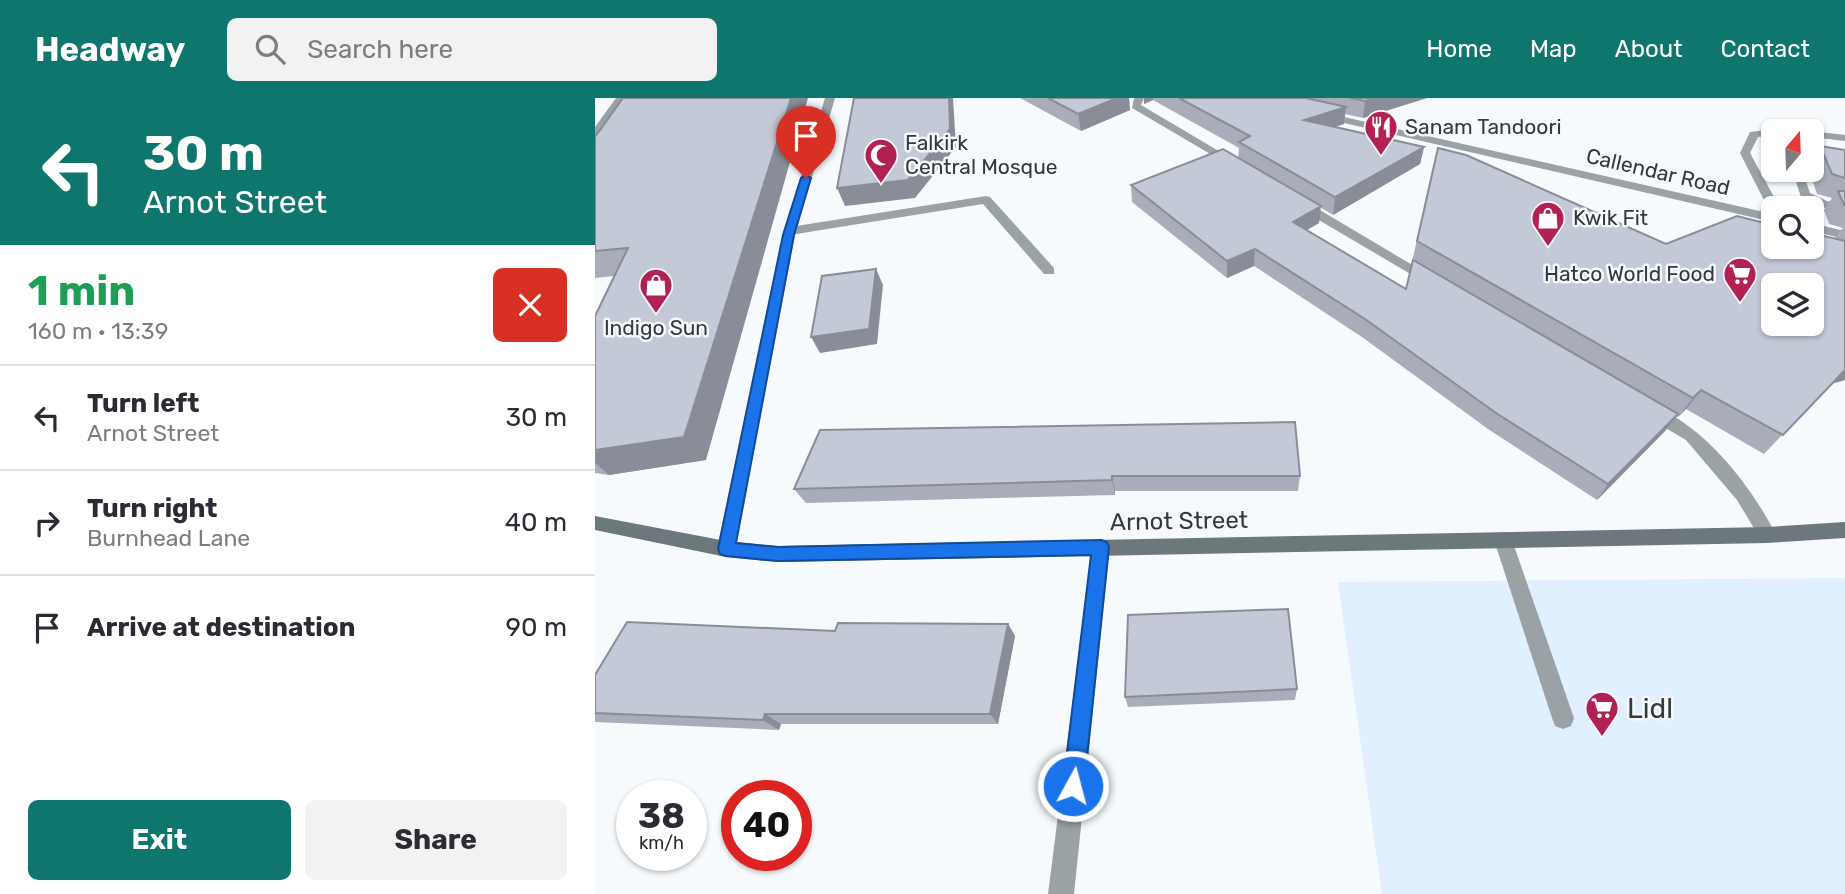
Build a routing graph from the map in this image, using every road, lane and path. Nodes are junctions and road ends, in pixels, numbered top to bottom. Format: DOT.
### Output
graph roads {
  1 [pos="621,98"];
  2 [pos="829,98"];
  3 [pos="1137,102"];
  4 [pos="1316,113"];
  5 [pos="1761,133"];
  6 [pos="595,134"];
  7 [pos="1824,136"];
  8 [pos="1845,138"];
  9 [pos="1824,155"];
  10 [pos="1845,158"];
  11 [pos="1243,169"];
  12 [pos="1801,182"];
  13 [pos="1768,196"];
  14 [pos="1290,197"];
  15 [pos="1845,207"];
  16 [pos="1761,215"];
  17 [pos="1824,230"];
  18 [pos="790,231"];
  19 [pos="1845,235"];
  20 [pos="1049,271"];
  21 [pos="1444,288"];
  22 [pos="1633,401"];
  23 [pos="595,523"];
  24 [pos="1845,530"];
  25 [pos="1767,535"];
  26 [pos="1503,540"];
  27 [pos="1101,547"];
  28 [pos="726,549"];
  29 [pos="1563,718"];
  30 [pos="1061,894"];
  1 -- 6 [label="street"];
  2 -- 18 [label="street"];
  3 -- 11 [label="street"];
  4 -- 16 [label="street, Callendar Road"];
  5 -- 13 [label="street"];
  7 -- 8 [label="street"];
  9 -- 10 [label="street"];
  12 -- 15 [label="street"];
  14 -- 21 [label="street"];
  17 -- 19 [label="street"];
  18 -- 20 [label="street"];
  18 -- 28 [label="street"];
  22 -- 25 [label="street"];
  23 -- 28 [label="main road, Arnot Street"];
  24 -- 25 [label="main road, Arnot Street"];
  25 -- 26 [label="main road, Arnot Street"];
  26 -- 27 [label="main road, Arnot Street"];
  26 -- 29 [label="street"];
  27 -- 28 [label="main road, Arnot Street"];
  27 -- 30 [label="street"];
}
